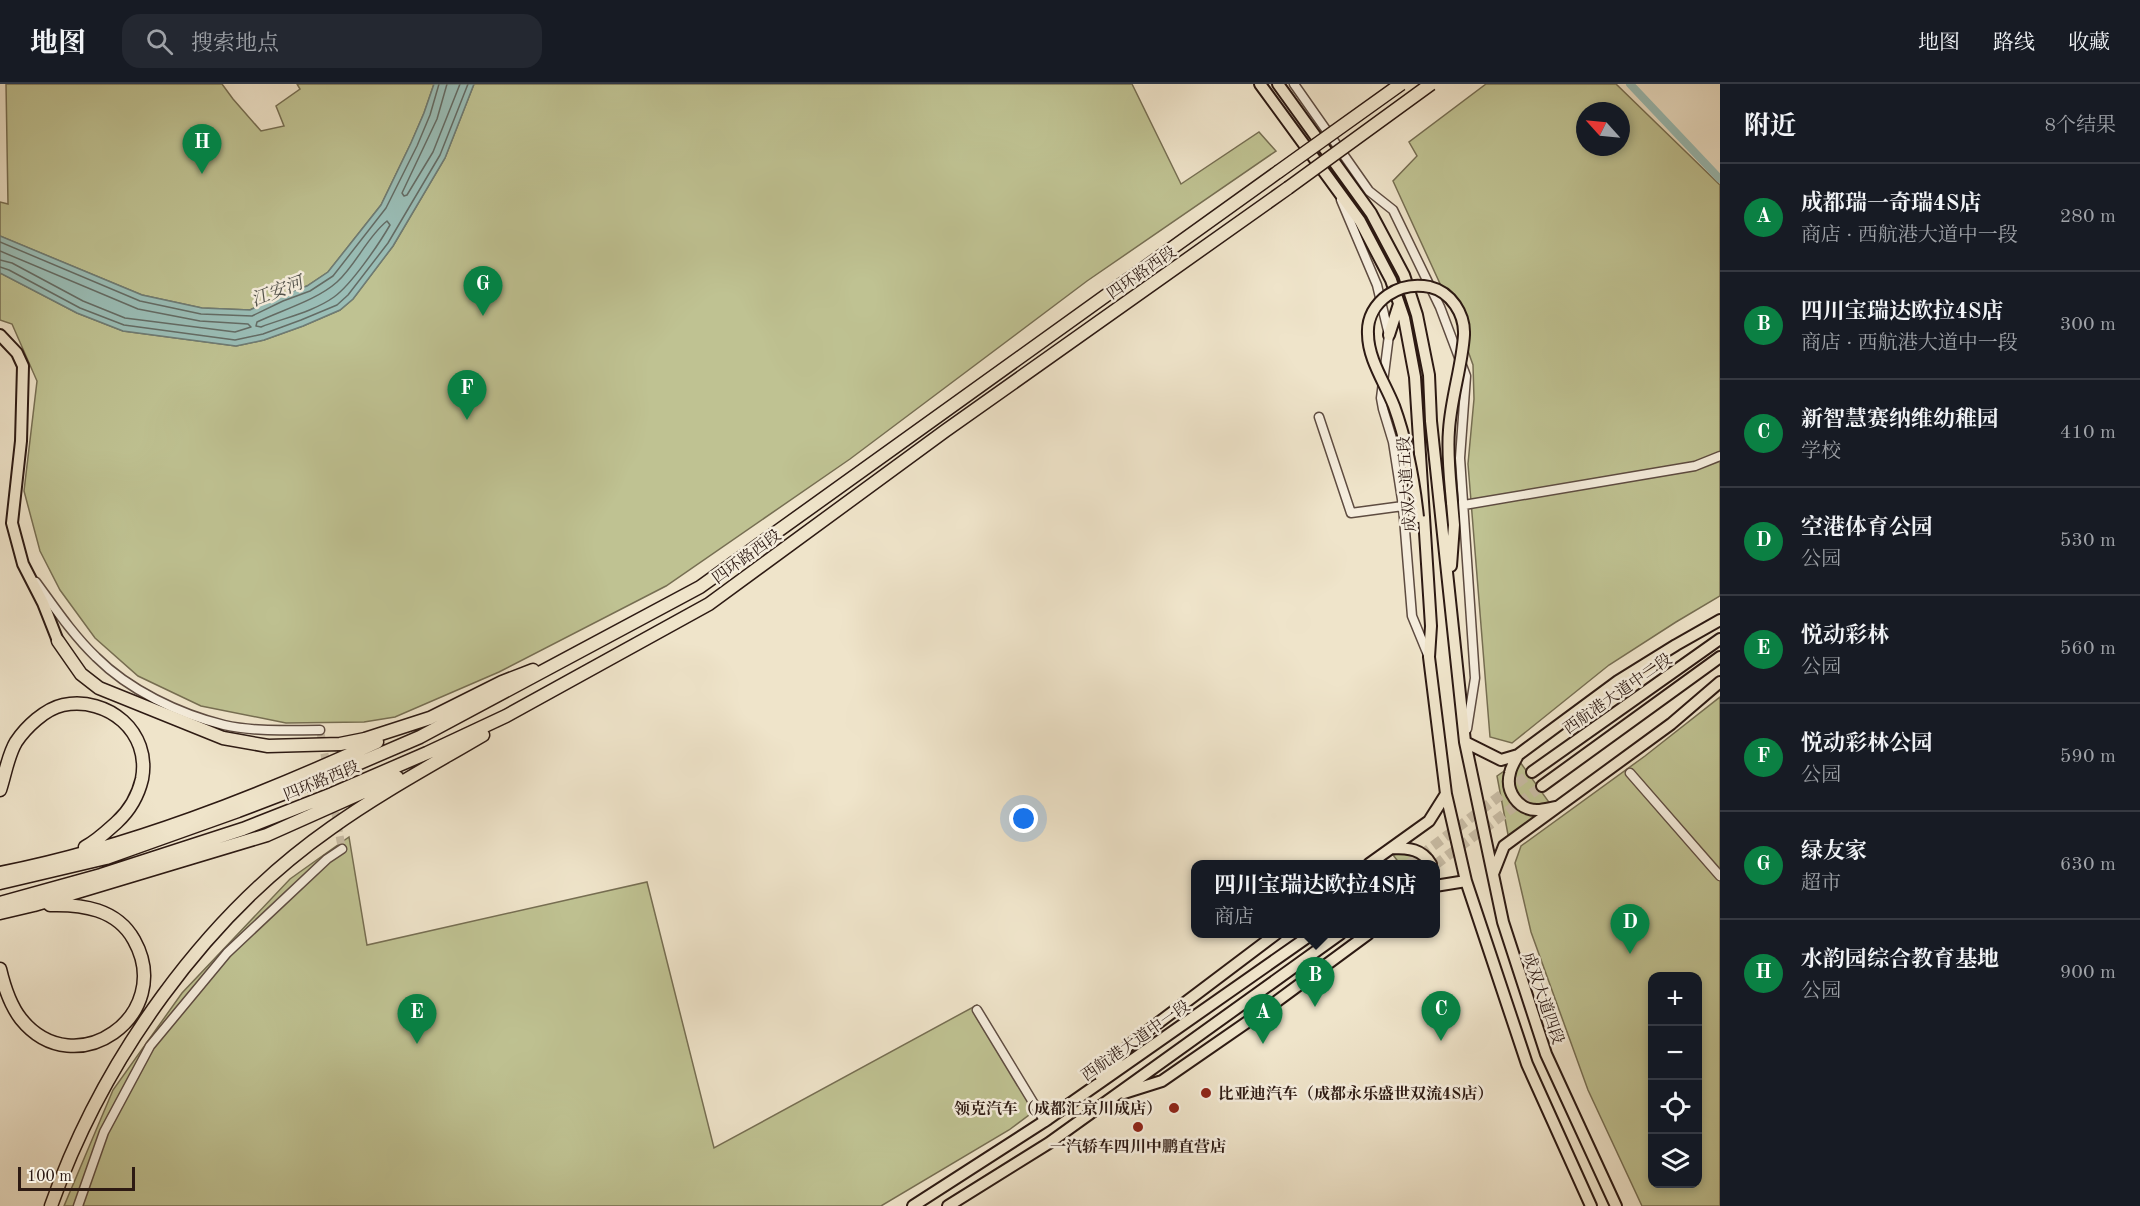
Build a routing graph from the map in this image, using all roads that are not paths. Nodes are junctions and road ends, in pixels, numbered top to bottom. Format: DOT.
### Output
graph roads {
  1 [pos="1260,84"];
  2 [pos="1278,84"];
  3 [pos="1294,84"];
  4 [pos="1401,84"];
  5 [pos="1431,84"];
  6 [pos="1336,189"];
  7 [pos="1399,304"];
  8 [pos="1389,335"];
  9 [pos="0,336"];
  10 [pos="1319,417"];
  11 [pos="1720,456"];
  12 [pos="1464,505"];
  13 [pos="1402,506"];
  14 [pos="23,564"];
  15 [pos="1448,590"];
  16 [pos="1720,620"];
  17 [pos="1431,626"];
  18 [pos="1720,639"];
  19 [pos="58,641"];
  20 [pos="579,651"];
  21 [pos="1429,657"];
  22 [pos="1720,657"];
  23 [pos="1720,682"];
  24 [pos="506,716"];
  25 [pos="430,718"];
  26 [pos="320,730"];
  27 [pos="1465,742"];
  28 [pos="460,748"];
  29 [pos="1518,755"];
  30 [pos="1532,772"];
  31 [pos="1630,773"];
  32 [pos="1542,786"];
  33 [pos="0,790"];
  34 [pos="1476,790"];
  35 [pos="1446,795"];
  36 [pos="1558,807"];
  37 [pos="1392,848"];
  38 [pos="342,849"];
  39 [pos="54,860"];
  40 [pos="1375,860"];
  41 [pos="1428,860"];
  42 [pos="0,873"];
  43 [pos="1492,874"];
  44 [pos="14,875"];
  45 [pos="1720,876"];
  46 [pos="1466,881"];
  47 [pos="0,883"];
  48 [pos="1440,885"];
  49 [pos="0,903"];
  50 [pos="17,904"];
  51 [pos="34,905"];
  52 [pos="0,913"];
  53 [pos="1269,938"];
  54 [pos="1305,938"];
  55 [pos="1333,938"];
  56 [pos="1361,938"];
  57 [pos="0,969"];
  58 [pos="977,1010"];
  59 [pos="1090,1090"];
  60 [pos="1113,1097"];
  61 [pos="1045,1122"];
  62 [pos="51,1206"];
  63 [pos="78,1206"];
  64 [pos="914,1206"];
  65 [pos="948,1206"];
  66 [pos="1592,1206"];
  67 [pos="1616,1206"];
  1 -- 6 [label="main road, 成双大道五段"];
  2 -- 15 [label="main road, 成双大道五段"];
  3 -- 12 [label="street"];
  4 -- 20 [label="highway, 四环路西段, bridge"];
  5 -- 24 [label="highway, 四环路西段, bridge"];
  6 -- 7 [label="main road, 成双大道五段"];
  6 -- 8 [label="street"];
  7 -- 8 [label="main road"];
  7 -- 17 [label="main road, 成双大道五段"];
  8 -- 13 [label="street"];
  9 -- 14 [label="main road"];
  10 -- 13 [label="street"];
  11 -- 12 [label="street"];
  12 -- 27 [label="street"];
  13 -- 21 [label="street"];
  14 -- 19 [label="main road"];
  14 -- 26 [label="street"];
  15 -- 17 [label="main road, bridge"];
  15 -- 27 [label="main road, 成双大道五段"];
  16 -- 29 [label="main road"];
  17 -- 21 [label="main road, 成双大道五段"];
  18 -- 30 [label="main road, 西航港大道中二段"];
  19 -- 25 [label="highway"];
  20 -- 25 [label="highway"];
  20 -- 44 [label="highway, 四环路西段"];
  21 -- 35 [label="main road, 成双大道五段"];
  22 -- 32 [label="main road, 西航港大道中二段"];
  23 -- 36 [label="main road"];
  24 -- 28 [label="highway"];
  24 -- 50 [label="highway, 四环路西段"];
  25 -- 39 [label="highway"];
  27 -- 29 [label="main road"];
  27 -- 34 [label="main road, 成双大道五段"];
  28 -- 51 [label="highway"];
  28 -- 62 [label="highway"];
  29 -- 36 [label="main road"];
  31 -- 45 [label="street"];
  33 -- 39 [label="highway"];
  34 -- 43 [label="main road, 成双大道四段"];
  35 -- 37 [label="main road"];
  35 -- 46 [label="main road"];
  36 -- 43 [label="main road"];
  37 -- 40 [label="main road"];
  37 -- 41 [label="main road"];
  38 -- 63 [label="street"];
  39 -- 44 [label="highway"];
  42 -- 44 [label="highway"];
  43 -- 67 [label="main road, 成双大道四段"];
  44 -- 47 [label="highway, 四环路西段"];
  46 -- 48 [label="main road"];
  46 -- 66 [label="main road"];
  49 -- 50 [label="highway, 四环路西段"];
  50 -- 51 [label="highway"];
  50 -- 52 [label="highway"];
  51 -- 57 [label="highway"];
  53 -- 59 [label="main road"];
  54 -- 59 [label="main road, 西航港大道中一段"];
  55 -- 60 [label="main road, 西航港大道中一段"];
  56 -- 60 [label="main road"];
  58 -- 61 [label="street"];
  59 -- 61 [label="main road, 西航港大道中一段"];
  60 -- 65 [label="main road, 西航港大道中一段"];
  61 -- 64 [label="main road, 西航港大道中一段"];
}
